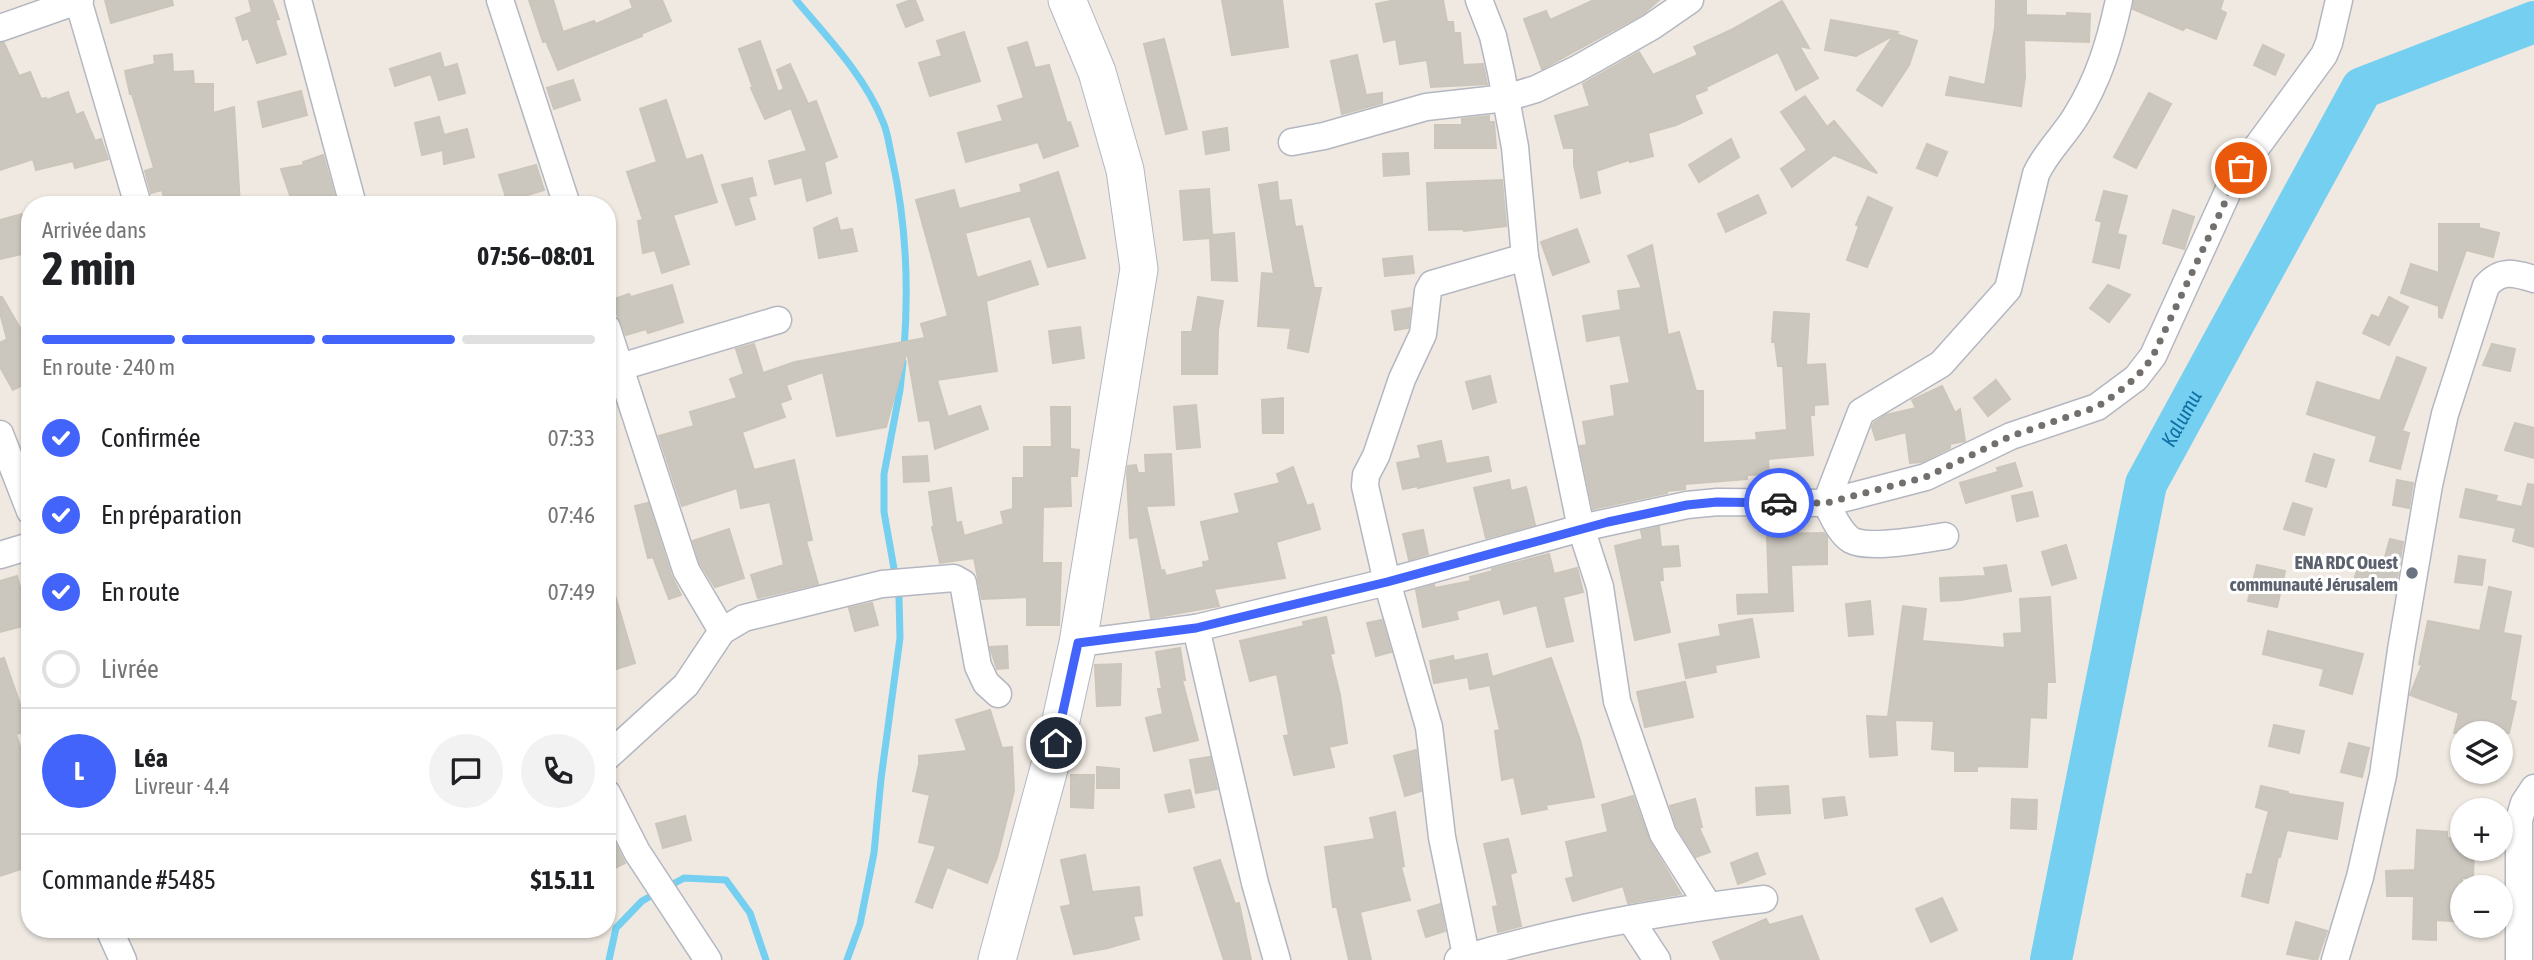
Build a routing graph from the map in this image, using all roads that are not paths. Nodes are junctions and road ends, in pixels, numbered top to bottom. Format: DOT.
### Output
graph roads {
  1 [pos="79,0"];
  2 [pos="298,0"];
  3 [pos="500,0"];
  4 [pos="1067,0"];
  5 [pos="1479,0"];
  6 [pos="1690,0"];
  7 [pos="2119,0"];
  8 [pos="2339,0"];
  9 [pos="0,28"];
  10 [pos="1506,98"];
  11 [pos="1292,142"];
  12 [pos="135,196"];
  13 [pos="351,196"];
  14 [pos="564,196"];
  15 [pos="1525,257"];
  16 [pos="2534,279"];
  17 [pos="778,320"];
  18 [pos="616,368"];
  19 [pos="616,375"];
  20 [pos="0,434"];
  21 [pos="21,488"];
  22 [pos="1826,503"];
  23 [pos="1581,528"];
  24 [pos="1945,536"];
  25 [pos="21,549"];
  26 [pos="0,555"];
  27 [pos="1387,582"];
  28 [pos="1196,628"];
  29 [pos="722,631"];
  30 [pos="1078,643"];
  31 [pos="998,694"];
  32 [pos="616,749"];
  33 [pos="2531,797"];
  34 [pos="616,811"];
  35 [pos="1764,899"];
  36 [pos="1708,905"];
  37 [pos="1630,919"];
  38 [pos="113,938"];
  39 [pos="1464,959"];
  40 [pos="123,960"];
  41 [pos="708,960"];
  42 [pos="997,960"];
  43 [pos="1277,960"];
  44 [pos="1657,960"];
  45 [pos="2335,960"];
  46 [pos="2519,960"];
  1 -- 9 [label="street"];
  1 -- 12 [label="street"];
  2 -- 13 [label="street"];
  3 -- 14 [label="street"];
  4 -- 30 [label="main road"];
  5 -- 10 [label="street"];
  6 -- 10 [label="street"];
  7 -- 22 [label="street"];
  8 -- 22 [label="street"];
  10 -- 11 [label="street"];
  10 -- 15 [label="street"];
  15 -- 23 [label="street"];
  15 -- 27 [label="street"];
  16 -- 45 [label="street"];
  17 -- 18 [label="street"];
  19 -- 29 [label="street"];
  20 -- 21 [label="street"];
  22 -- 23 [label="street"];
  22 -- 24 [label="street"];
  23 -- 27 [label="street"];
  23 -- 36 [label="street"];
  25 -- 26 [label="street"];
  27 -- 28 [label="street"];
  27 -- 39 [label="street"];
  28 -- 30 [label="street"];
  28 -- 43 [label="street"];
  29 -- 31 [label="street"];
  29 -- 32 [label="street"];
  30 -- 42 [label="main road"];
  33 -- 46 [label="street"];
  34 -- 41 [label="street"];
  35 -- 36 [label="street"];
  36 -- 37 [label="street"];
  37 -- 39 [label="street"];
  37 -- 44 [label="street"];
  38 -- 40 [label="street"];
}
